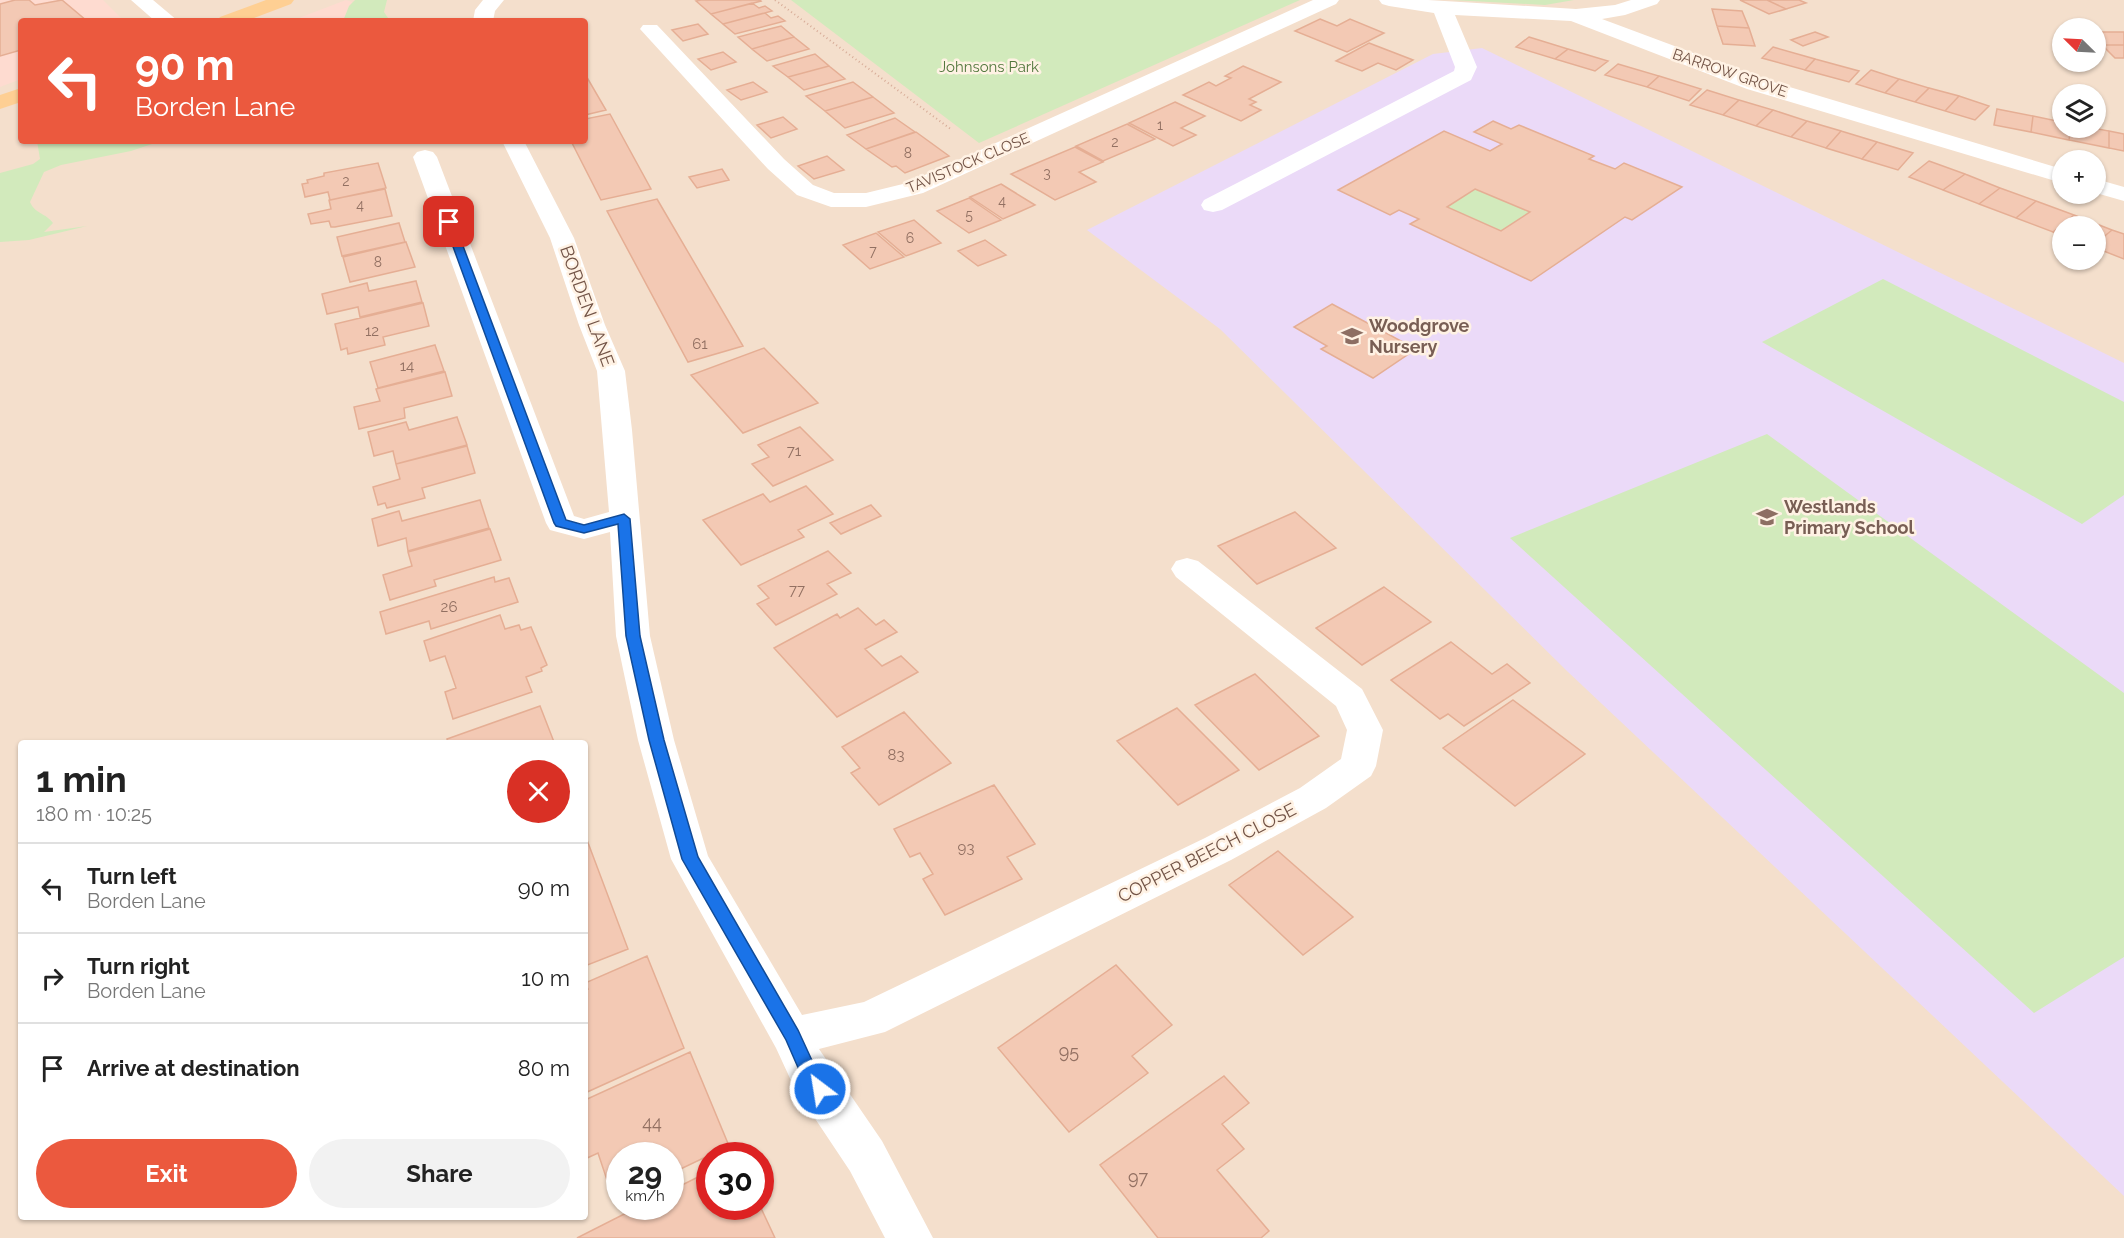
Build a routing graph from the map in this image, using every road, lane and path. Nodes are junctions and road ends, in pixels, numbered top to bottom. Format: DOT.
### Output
graph roads {
  1 [pos="141,0"];
  2 [pos="284,0"];
  3 [pos="494,0"];
  4 [pos="775,0"];
  5 [pos="1329,0"];
  6 [pos="1650,0"];
  7 [pos="1391,1"];
  8 [pos="1442,8"];
  9 [pos="1575,15"];
  10 [pos="164,18"];
  11 [pos="235,18"];
  12 [pos="484,18"];
  13 [pos="650,29"];
  14 [pos="18,96"];
  15 [pos="0,102"];
  16 [pos="515,144"];
  17 [pos="986,156"];
  18 [pos="425,157"];
  19 [pos="2052,173"];
  20 [pos="2106,189"];
  21 [pos="2124,194"];
  22 [pos="1214,205"];
  23 [pos="624,519"];
  24 [pos="1187,569"];
  25 [pos="792,1036"];
  26 [pos="910,1238"];
  1 -- 10 [label="street"];
  2 -- 11 [label="main road"];
  3 -- 12 [label="street"];
  4 -- 17 [label="path"];
  5 -- 17 [label="street, TAVISTOCK CLOSE"];
  6 -- 9 [label="street"];
  7 -- 8 [label="street, BARROW GROVE"];
  8 -- 9 [label="street, BARROW GROVE"];
  8 -- 22 [label="street"];
  9 -- 19 [label="street, BARROW GROVE"];
  13 -- 17 [label="street, TAVISTOCK CLOSE"];
  14 -- 15 [label="main road"];
  16 -- 23 [label="street, BORDEN LANE"];
  18 -- 23 [label="street"];
  20 -- 21 [label="street"];
  23 -- 25 [label="street, BORDEN LANE"];
  24 -- 25 [label="street, COPPER BEECH CLOSE"];
  25 -- 26 [label="street, BORDEN LANE"];
}
